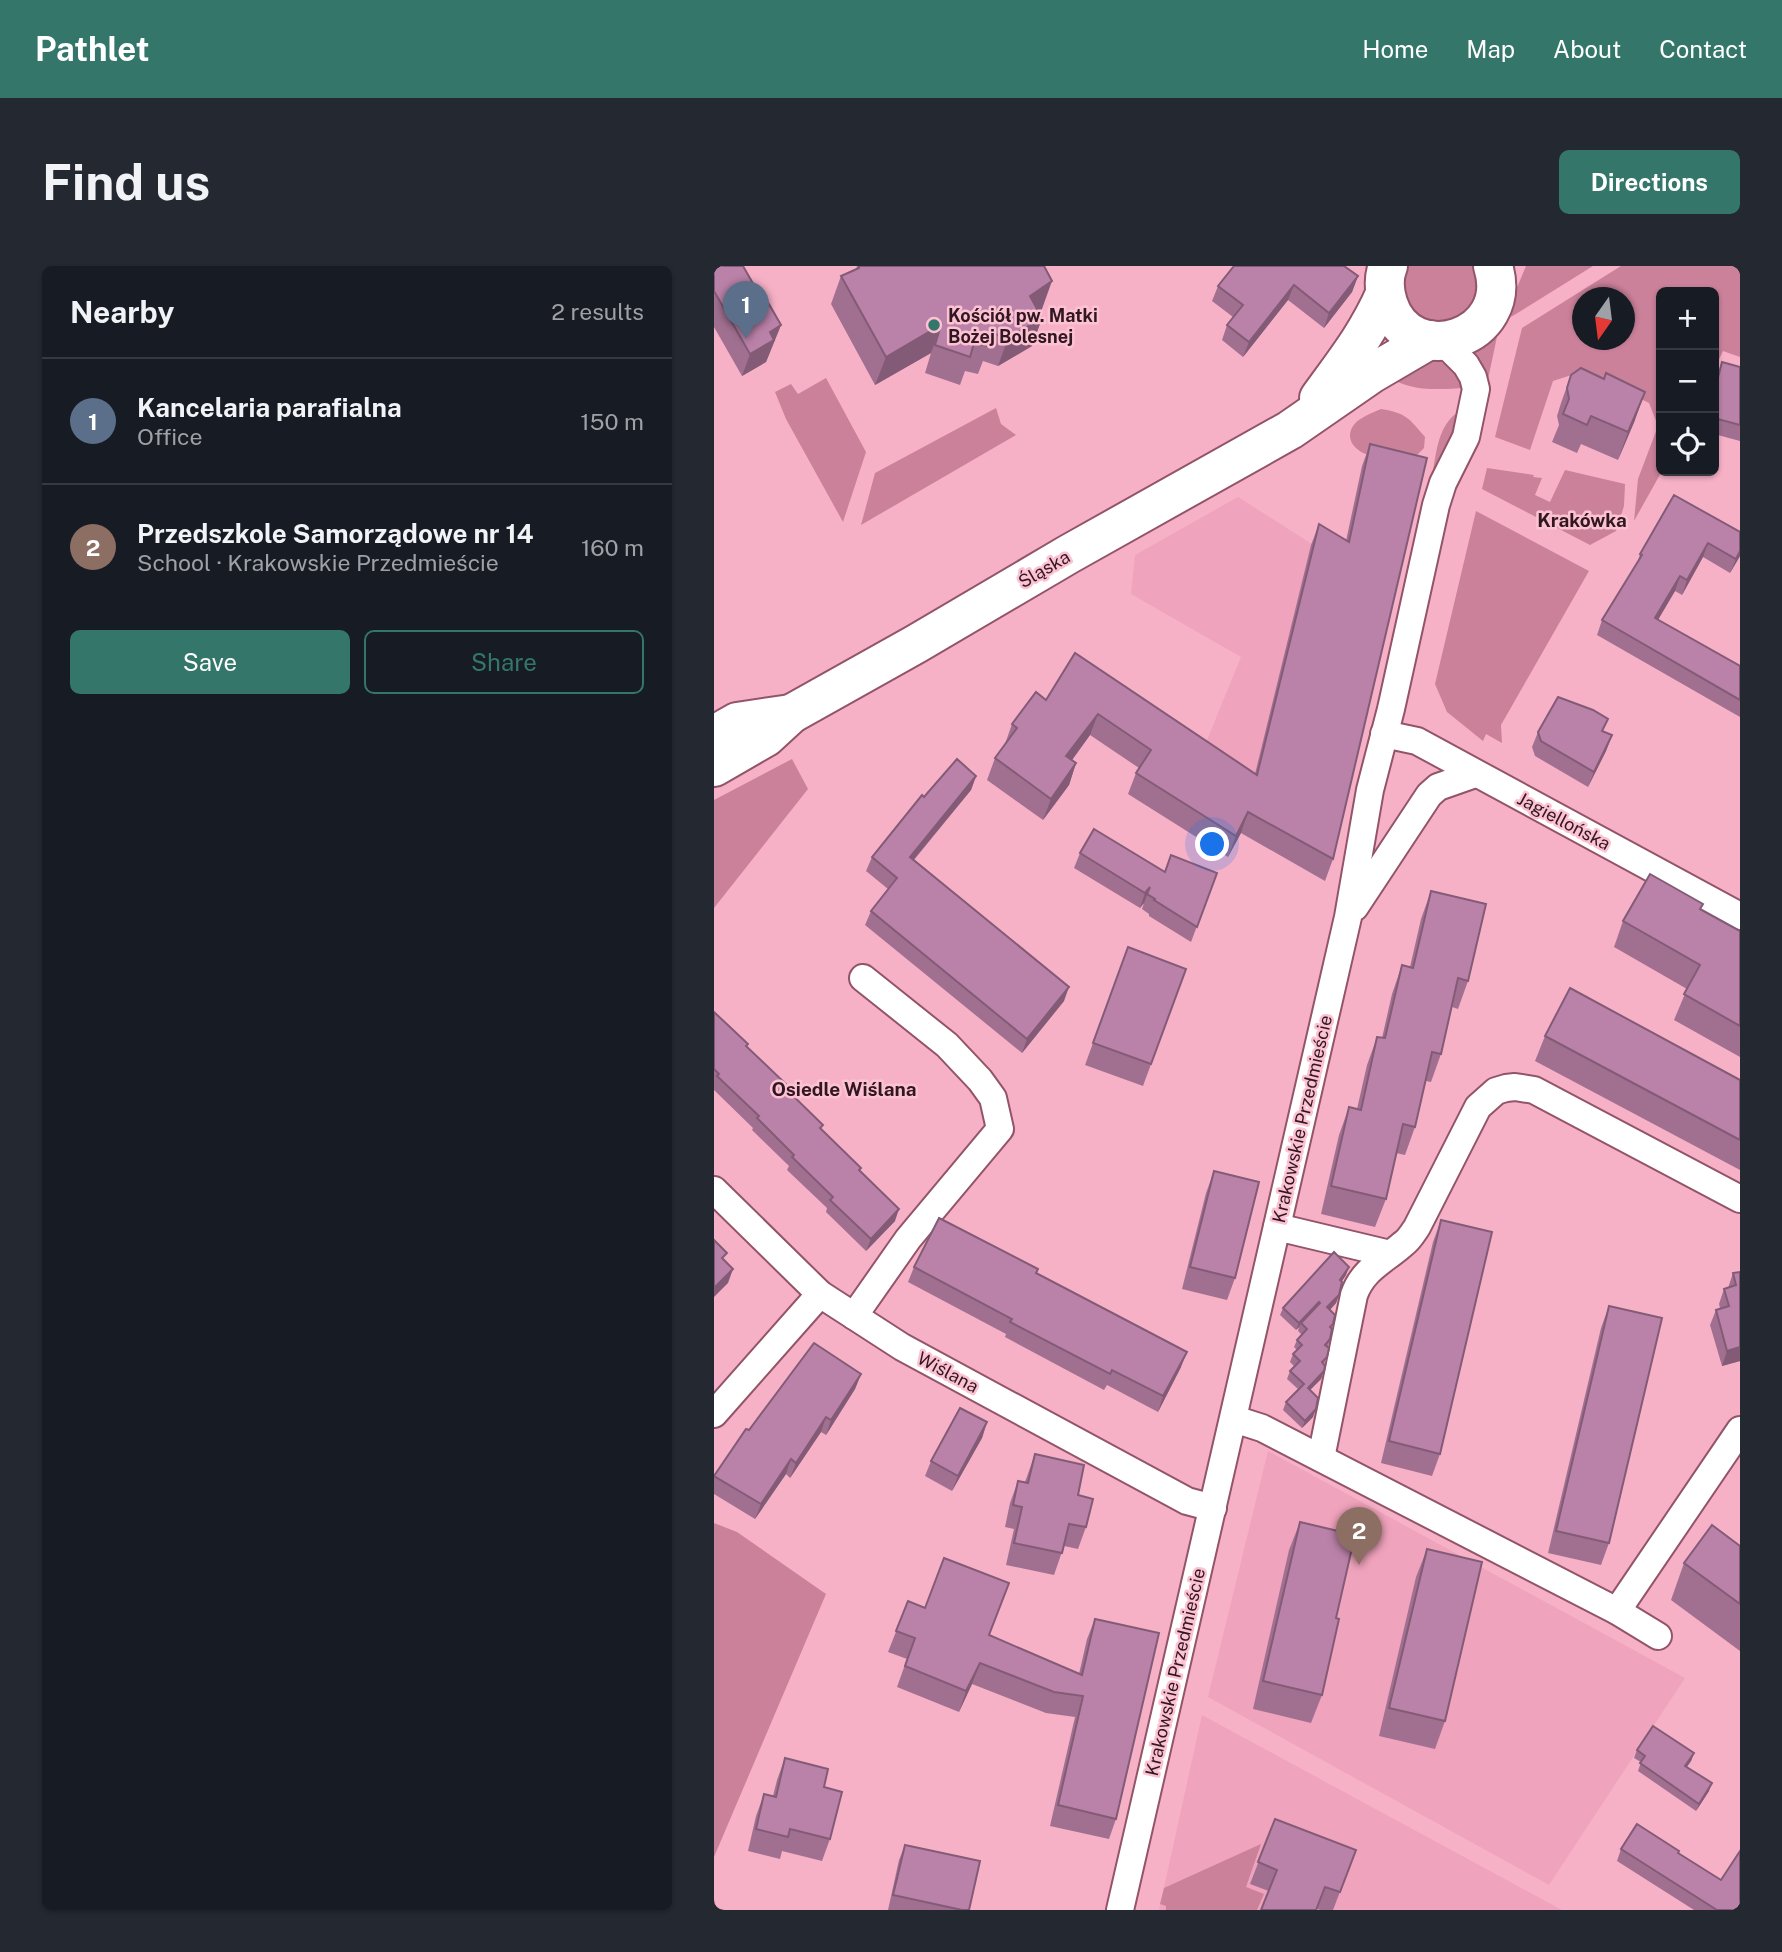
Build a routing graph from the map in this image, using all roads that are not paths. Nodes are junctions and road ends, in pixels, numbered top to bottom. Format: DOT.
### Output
graph roads {
  1 [pos="1499,270"];
  2 [pos="1387,280"];
  3 [pos="1436,341"];
  4 [pos="1298,425"];
  5 [pos="791,714"];
  6 [pos="1384,734"];
  7 [pos="714,735"];
  8 [pos="714,767"];
  9 [pos="1475,774"];
  10 [pos="1740,916"];
  11 [pos="1348,918"];
  12 [pos="863,978"];
  13 [pos="714,1190"];
  14 [pos="1740,1199"];
  15 [pos="1278,1227"];
  16 [pos="1390,1254"];
  17 [pos="820,1294"];
  18 [pos="854,1316"];
  19 [pos="714,1414"];
  20 [pos="1234,1419"];
  21 [pos="1740,1430"];
  22 [pos="1321,1458"];
  23 [pos="1213,1508"];
  24 [pos="1617,1611"];
  25 [pos="1658,1636"];
  26 [pos="1120,1910"];
  1 -- 3 [label="main road, Śląska"];
  2 -- 3 [label="main road"];
  2 -- 4 [label="main road, Śląska"];
  3 -- 4 [label="main road, Śląska"];
  3 -- 6 [label="street, Krakowskie Przedmieście"];
  4 -- 5 [label="main road, Śląska"];
  5 -- 7 [label="main road, Śląska"];
  5 -- 8 [label="main road, Śląska"];
  6 -- 9 [label="street, Jagiellońska"];
  6 -- 11 [label="street, Krakowskie Przedmieście"];
  9 -- 10 [label="street, Jagiellońska"];
  9 -- 11 [label="street"];
  11 -- 15 [label="street, Krakowskie Przedmieście"];
  12 -- 18 [label="street"];
  13 -- 17 [label="street, Wiślana"];
  14 -- 16 [label="street"];
  15 -- 16 [label="street"];
  15 -- 20 [label="street, Krakowskie Przedmieście"];
  16 -- 22 [label="street"];
  17 -- 18 [label="street, Wiślana"];
  17 -- 19 [label="street"];
  18 -- 23 [label="street, Wiślana"];
  20 -- 22 [label="street"];
  20 -- 23 [label="street, Krakowskie Przedmieście"];
  21 -- 24 [label="street"];
  22 -- 24 [label="street"];
  23 -- 26 [label="street, Krakowskie Przedmieście"];
  24 -- 25 [label="street"];
}
